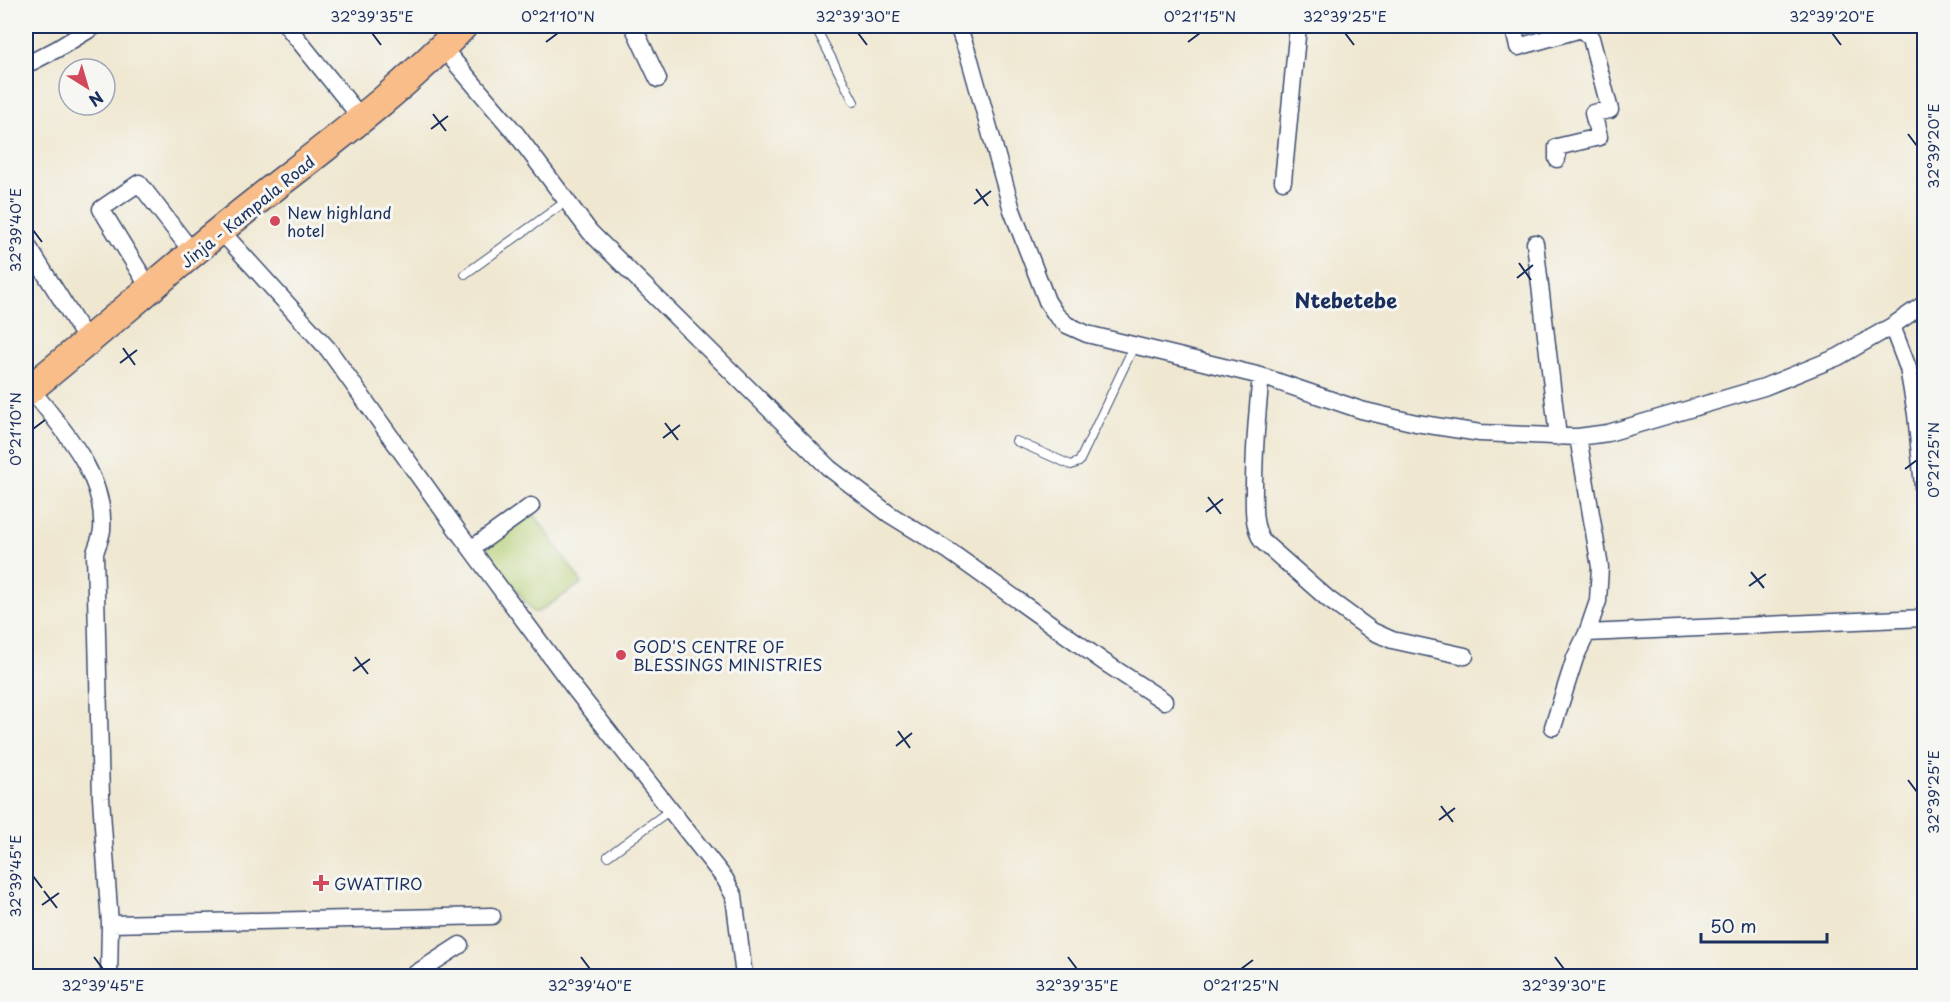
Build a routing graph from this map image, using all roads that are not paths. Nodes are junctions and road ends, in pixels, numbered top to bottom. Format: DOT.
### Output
graph roads {
  1 [pos="94,26"];
  2 [pos="287,26"];
  3 [pos="463,26"];
  4 [pos="633,26"];
  5 [pos="817,26"];
  6 [pos="958,26"];
  7 [pos="1298,26"];
  8 [pos="1513,26"];
  9 [pos="74,31"];
  10 [pos="442,47"];
  11 [pos="26,65"];
  12 [pos="658,79"];
  13 [pos="854,102"];
  14 [pos="362,118"];
  15 [pos="1557,159"];
  16 [pos="1283,181"];
  17 [pos="565,202"];
  18 [pos="220,231"];
  19 [pos="26,243"];
  20 [pos="1535,243"];
  21 [pos="193,253"];
  22 [pos="465,274"];
  23 [pos="150,289"];
  24 [pos="1924,304"];
  25 [pos="1892,326"];
  26 [pos="88,342"];
  27 [pos="1134,346"];
  28 [pos="1261,376"];
  29 [pos="28,390"];
  30 [pos="1558,437"];
  31 [pos="1578,437"];
  32 [pos="1016,441"];
  33 [pos="1924,496"];
  34 [pos="531,506"];
  35 [pos="471,549"];
  36 [pos="1924,618"];
  37 [pos="1587,633"];
  38 [pos="1465,656"];
  39 [pos="1164,701"];
  40 [pos="1553,727"];
  41 [pos="670,810"];
  42 [pos="608,856"];
  43 [pos="492,916"];
  44 [pos="110,924"];
  45 [pos="460,945"];
  46 [pos="109,976"];
  47 [pos="411,976"];
  48 [pos="744,976"];
  1 -- 9 [label="street"];
  2 -- 14 [label="street"];
  3 -- 10 [label="highway, Jinja - Kampala Road"];
  4 -- 12 [label="street"];
  5 -- 13 [label="lane"];
  6 -- 27 [label="street"];
  7 -- 16 [label="street"];
  8 -- 15 [label="street"];
  9 -- 11 [label="street"];
  10 -- 14 [label="highway, Jinja - Kampala Road"];
  10 -- 17 [label="street"];
  14 -- 18 [label="highway, Jinja - Kampala Road"];
  17 -- 22 [label="lane"];
  17 -- 39 [label="street"];
  18 -- 21 [label="highway, Jinja - Kampala Road"];
  18 -- 35 [label="street"];
  19 -- 26 [label="street"];
  20 -- 30 [label="street"];
  21 -- 23 [label="highway, Jinja - Kampala Road"];
  21 -- 23 [label="street"];
  23 -- 26 [label="highway, Jinja - Kampala Road"];
  24 -- 25 [label="street"];
  25 -- 31 [label="street"];
  25 -- 33 [label="street"];
  26 -- 29 [label="highway, Jinja - Kampala Road"];
  27 -- 28 [label="street"];
  27 -- 32 [label="lane"];
  28 -- 30 [label="street"];
  28 -- 38 [label="street"];
  29 -- 44 [label="street"];
  30 -- 31 [label="street"];
  31 -- 37 [label="street"];
  34 -- 35 [label="street"];
  35 -- 41 [label="street"];
  36 -- 37 [label="street"];
  37 -- 40 [label="street"];
  41 -- 42 [label="lane"];
  41 -- 48 [label="street"];
  43 -- 44 [label="street"];
  44 -- 46 [label="street"];
  45 -- 47 [label="street"];
}
